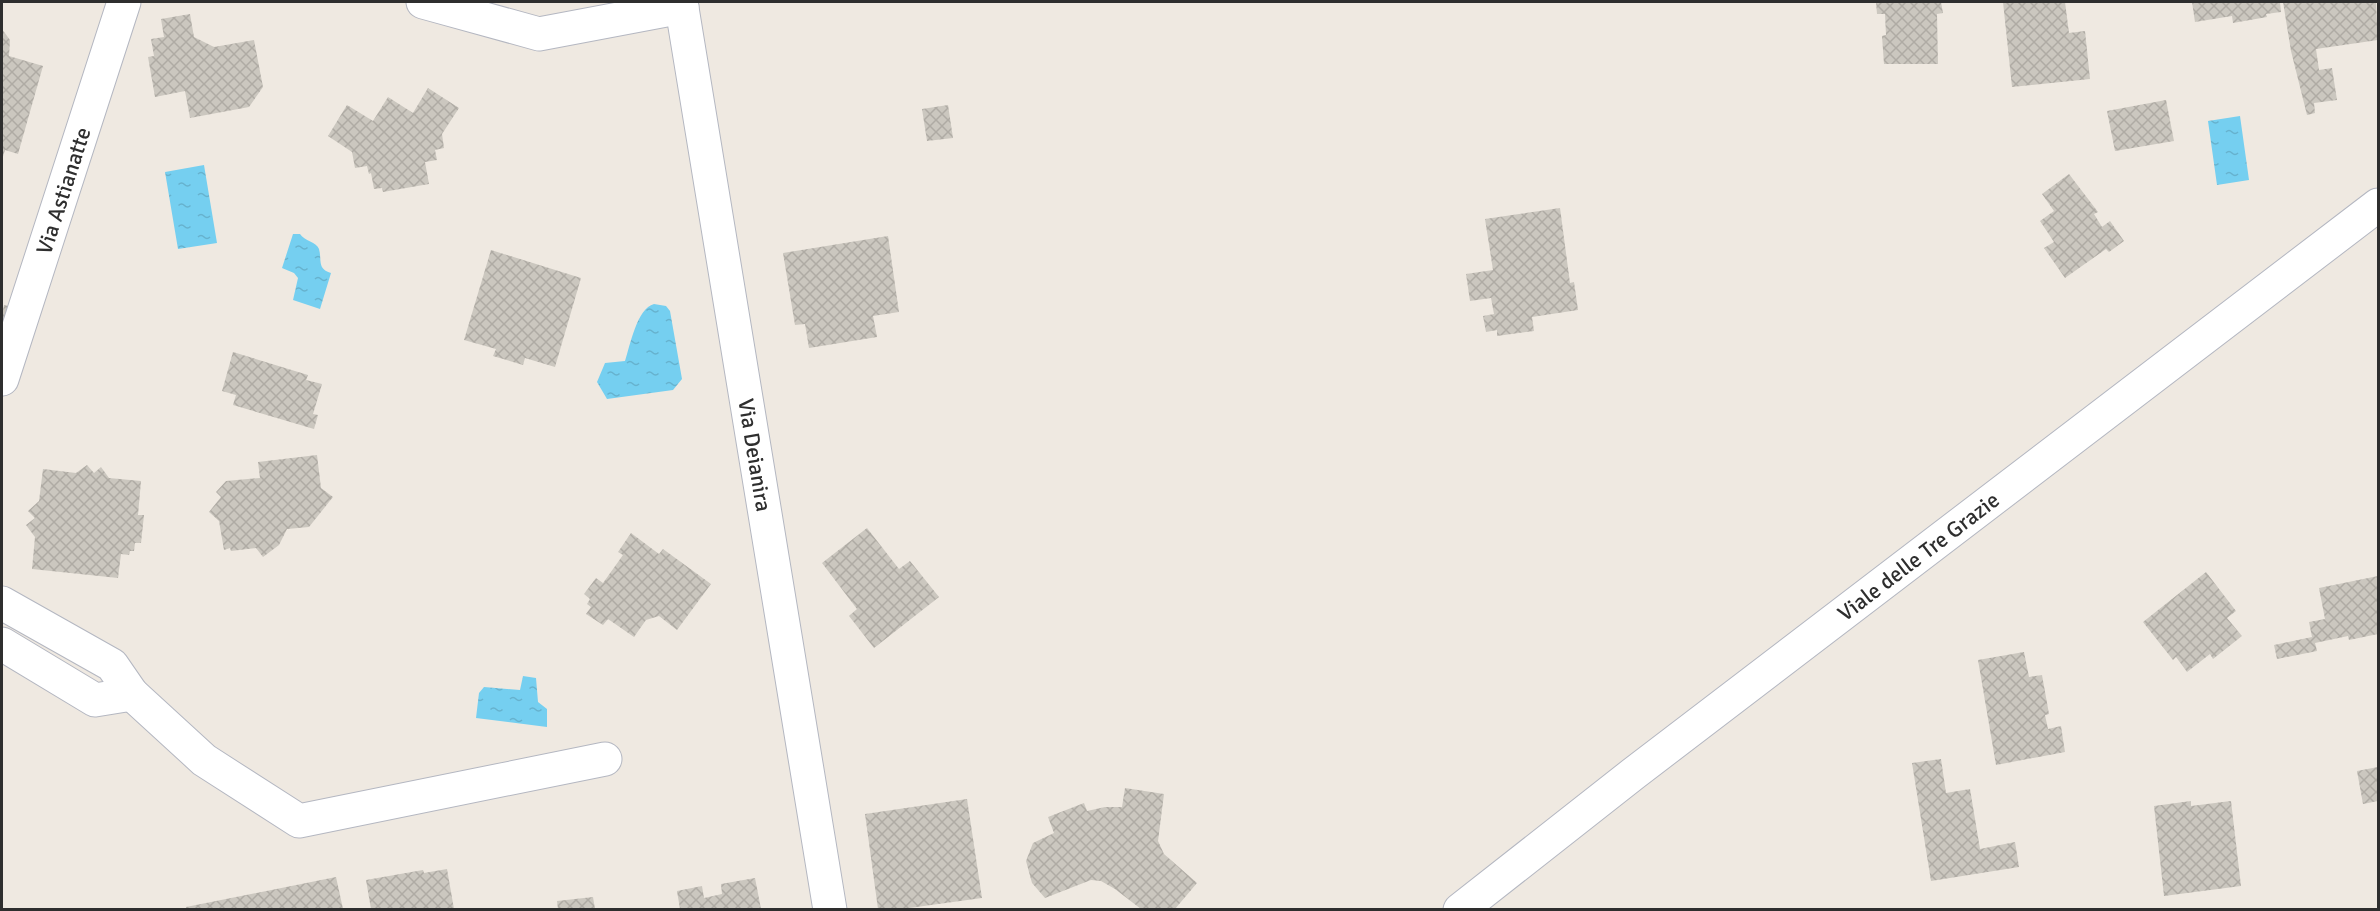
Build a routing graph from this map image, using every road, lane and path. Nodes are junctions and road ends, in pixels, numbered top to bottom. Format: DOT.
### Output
graph roads {
  1 [pos="124,2"];
  2 [pos="423,2"];
  3 [pos="681,4"];
  4 [pos="2379,205"];
  5 [pos="2,379"];
  6 [pos="2,603"];
  7 [pos="2,644"];
  8 [pos="132,694"];
  9 [pos="604,759"];
  10 [pos="830,909"];
  11 [pos="1460,909"];
  1 -- 5 [label="street, Via Astianatte"];
  2 -- 3 [label="street"];
  3 -- 10 [label="street, Via Deianira"];
  4 -- 11 [label="street, Viale delle Tre Grazie"];
  6 -- 8 [label="street"];
  7 -- 8 [label="street"];
  8 -- 9 [label="street"];
}
